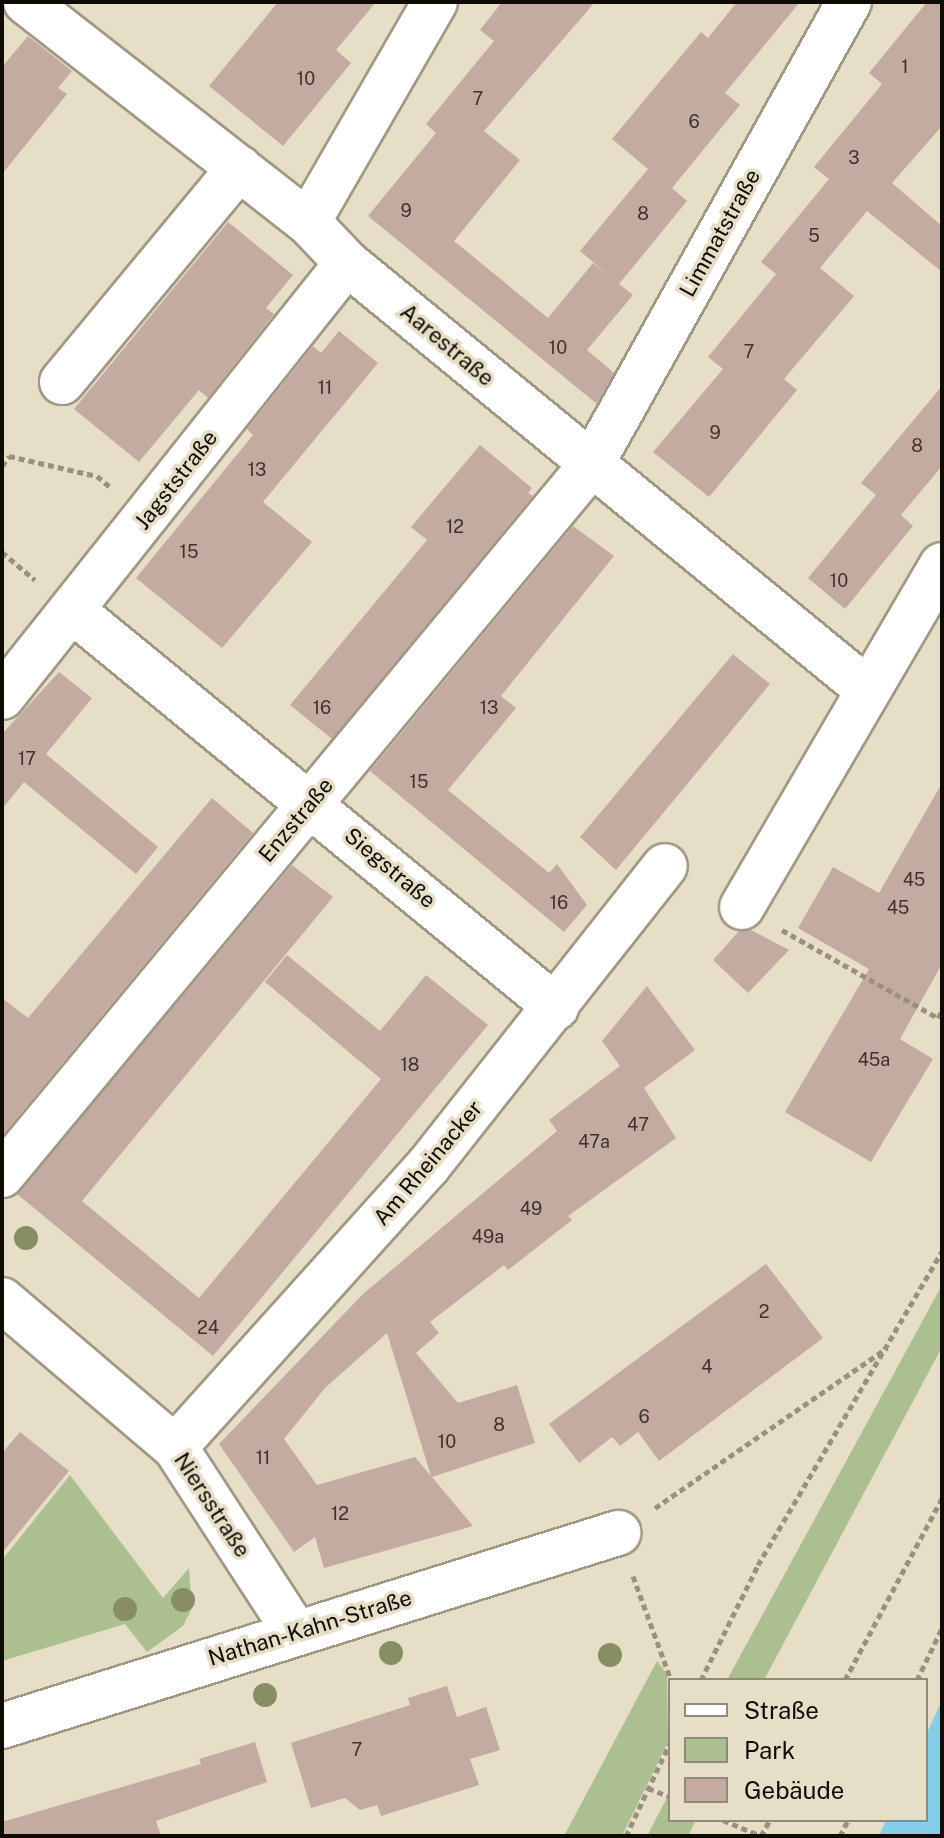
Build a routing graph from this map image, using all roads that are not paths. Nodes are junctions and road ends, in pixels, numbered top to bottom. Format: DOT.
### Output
graph roads {
  1 [pos="26,2"];
  2 [pos="435,2"];
  3 [pos="849,2"];
  4 [pos="239,168"];
  5 [pos="308,222"];
  6 [pos="347,263"];
  7 [pos="62,382"];
  8 [pos="591,465"];
  9 [pos="942,565"];
  10 [pos="73,611"];
  11 [pos="868,690"];
  12 [pos="2,697"];
  13 [pos="311,802"];
  14 [pos="665,866"];
  15 [pos="742,907"];
  16 [pos="556,1007"];
  17 [pos="2,1175"];
  18 [pos="2,1300"];
  19 [pos="175,1447"];
  20 [pos="618,1533"];
  21 [pos="295,1632"];
  22 [pos="2,1726"];
  1 -- 4 [label="street, Aarestraße"];
  2 -- 5 [label="street"];
  3 -- 8 [label="street, Limmatstraße"];
  4 -- 5 [label="street, Aarestraße"];
  4 -- 7 [label="street"];
  5 -- 6 [label="street, Aarestraße"];
  6 -- 8 [label="street, Aarestraße"];
  6 -- 10 [label="street, Jagststraße"];
  8 -- 11 [label="street, Aarestraße"];
  8 -- 13 [label="street, Enzstraße"];
  9 -- 11 [label="street"];
  10 -- 12 [label="street, Jagststraße"];
  10 -- 13 [label="street, Siegstraße"];
  11 -- 15 [label="street"];
  13 -- 16 [label="street, Siegstraße"];
  13 -- 17 [label="street, Enzstraße"];
  14 -- 16 [label="street, Am Rheinacker"];
  16 -- 19 [label="street, Am Rheinacker"];
  18 -- 19 [label="street, Niersstraße"];
  19 -- 21 [label="street, Niersstraße"];
  20 -- 21 [label="street, Nathan-Kahn-Straße"];
  21 -- 22 [label="street, Nathan-Kahn-Straße"];
}
